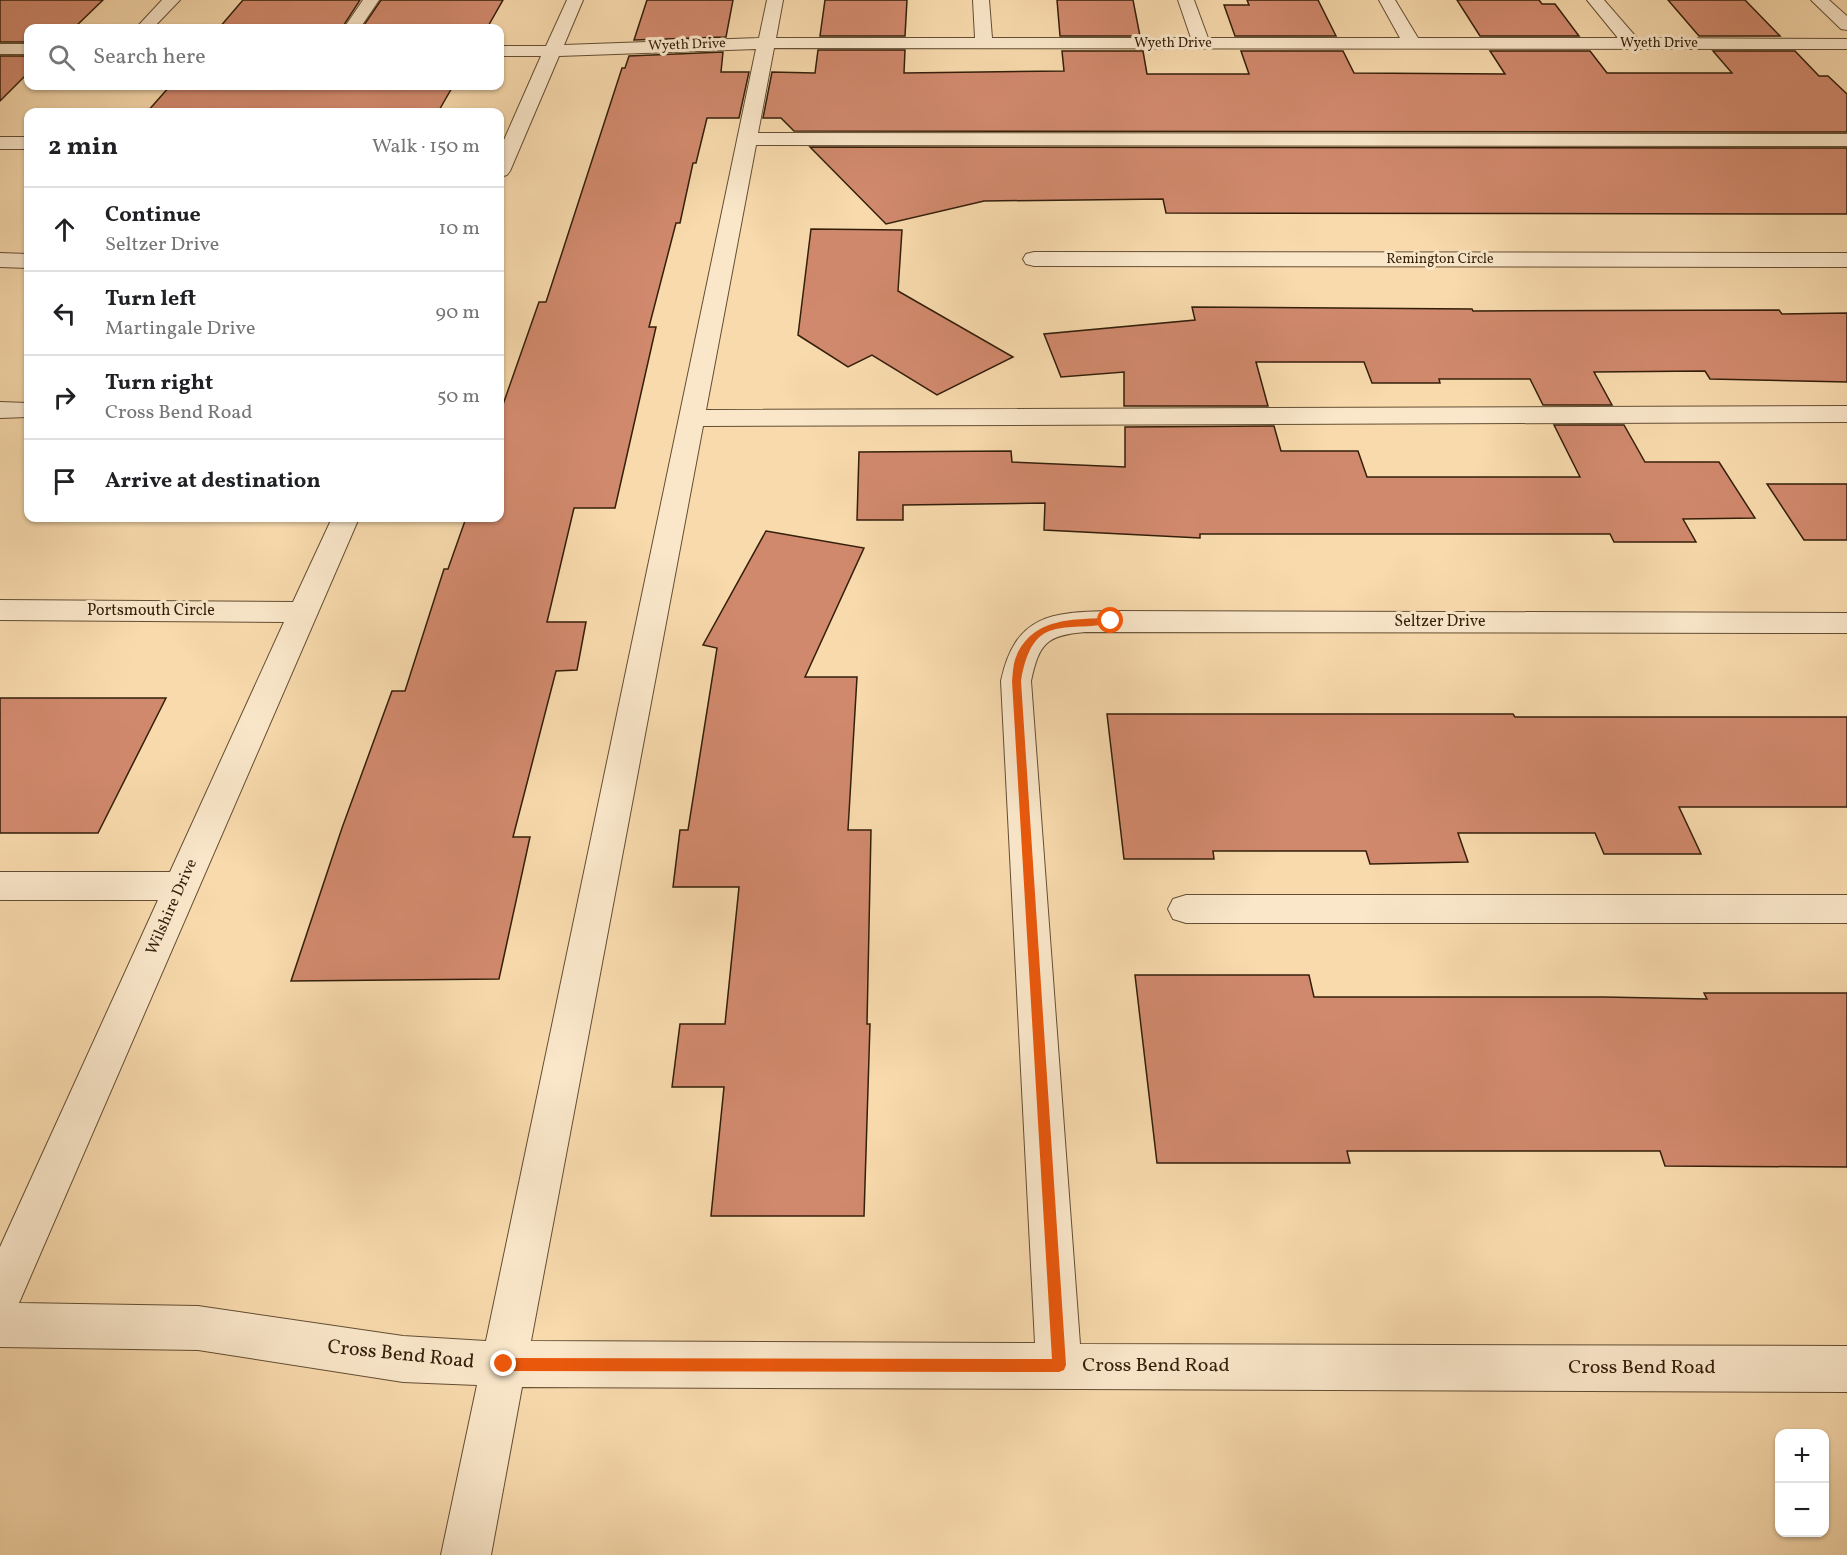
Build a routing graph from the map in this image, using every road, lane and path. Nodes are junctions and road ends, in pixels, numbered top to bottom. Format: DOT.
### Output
graph roads {
  1 [pos="172,0"];
  2 [pos="371,0"];
  3 [pos="575,0"];
  4 [pos="775,0"];
  5 [pos="981,0"];
  6 [pos="1186,0"];
  7 [pos="1387,0"];
  8 [pos="1595,0"];
  9 [pos="1819,0"];
  10 [pos="148,24"];
  11 [pos="355,24"];
  12 [pos="1847,25"];
  13 [pos="1411,42"];
  14 [pos="767,43"];
  15 [pos="984,43"];
  16 [pos="1201,43"];
  17 [pos="1631,43"];
  18 [pos="1847,44"];
  19 [pos="0,49"];
  20 [pos="24,49"];
  21 [pos="504,51"];
  22 [pos="553,51"];
  23 [pos="748,140"];
  24 [pos="1847,140"];
  25 [pos="0,142"];
  26 [pos="24,143"];
  27 [pos="506,145"];
  28 [pos="1034,259"];
  29 [pos="1847,260"];
  30 [pos="0,261"];
  31 [pos="24,261"];
  32 [pos="0,410"];
  33 [pos="24,410"];
  34 [pos="1847,414"];
  35 [pos="693,418"];
  36 [pos="343,522"];
  37 [pos="0,609"];
  38 [pos="302,612"];
  39 [pos="1847,623"];
  40 [pos="0,886"];
  41 [pos="181,886"];
  42 [pos="1186,909"];
  43 [pos="1847,909"];
  44 [pos="0,1296"];
  45 [pos="0,1325"];
  46 [pos="504,1364"];
  47 [pos="1059,1365"];
  48 [pos="1847,1369"];
  49 [pos="466,1555"];
  1 -- 10 [label="street"];
  2 -- 11 [label="street"];
  3 -- 22 [label="street"];
  4 -- 14 [label="street"];
  5 -- 15 [label="street"];
  6 -- 16 [label="street"];
  7 -- 13 [label="street"];
  8 -- 17 [label="street"];
  9 -- 12 [label="street"];
  13 -- 16 [label="street, Wyeth Drive"];
  13 -- 17 [label="street, Wyeth Drive"];
  14 -- 15 [label="street, Wyeth Drive"];
  14 -- 22 [label="street, Wyeth Drive"];
  14 -- 23 [label="street"];
  15 -- 16 [label="street, Wyeth Drive"];
  17 -- 18 [label="street, Wyeth Drive"];
  19 -- 20 [label="street"];
  21 -- 22 [label="street, Wyeth Drive"];
  22 -- 27 [label="street"];
  23 -- 24 [label="street"];
  23 -- 35 [label="street"];
  25 -- 26 [label="street"];
  28 -- 29 [label="street, Remington Circle"];
  30 -- 31 [label="street"];
  32 -- 33 [label="street"];
  34 -- 35 [label="street"];
  35 -- 46 [label="street"];
  36 -- 38 [label="street, Wilshire Drive"];
  37 -- 38 [label="street, Portsmouth Circle"];
  38 -- 41 [label="street, Wilshire Drive"];
  39 -- 47 [label="street, Seltzer Drive"];
  40 -- 41 [label="street"];
  41 -- 44 [label="street, Wilshire Drive"];
  42 -- 43 [label="street"];
  45 -- 46 [label="street, Cross Bend Road"];
  46 -- 47 [label="street, Cross Bend Road"];
  46 -- 49 [label="street"];
  47 -- 48 [label="street, Cross Bend Road"];
}
